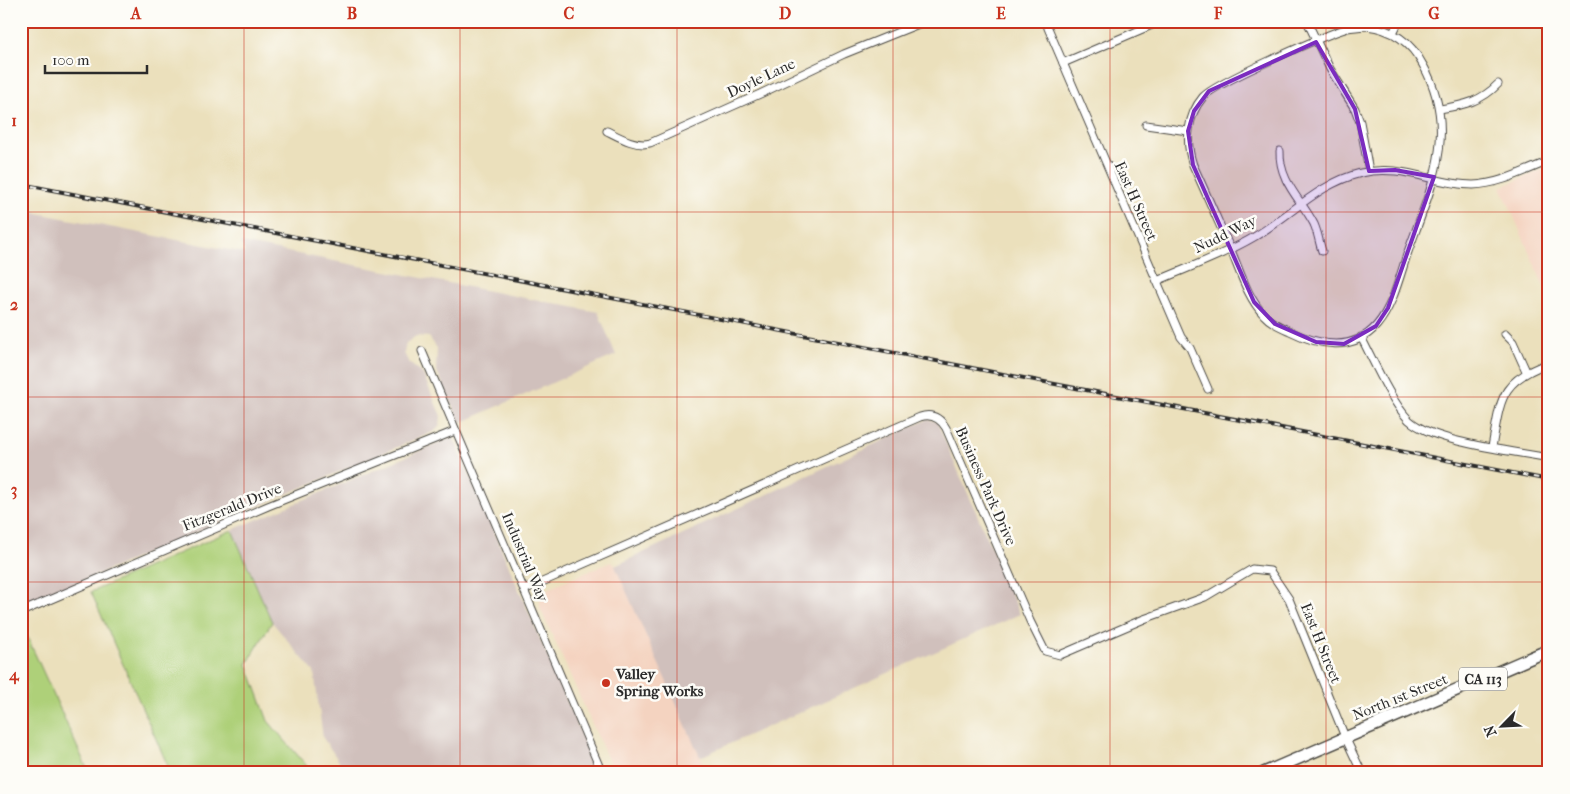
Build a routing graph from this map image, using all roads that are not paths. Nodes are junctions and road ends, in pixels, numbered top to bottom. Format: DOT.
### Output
graph roads {
  1 [pos="926,21"];
  2 [pos="1045,21"];
  3 [pos="1161,21"];
  4 [pos="1307,21"];
  5 [pos="1399,21"];
  6 [pos="1393,33"];
  7 [pos="1316,42"];
  8 [pos="1063,64"];
  9 [pos="1498,84"];
  10 [pos="1440,109"];
  11 [pos="1146,125"];
  12 [pos="607,131"];
  13 [pos="1188,131"];
  14 [pos="1280,151"];
  15 [pos="1549,160"];
  16 [pos="1369,171"];
  17 [pos="1434,177"];
  18 [pos="1300,204"];
  19 [pos="1230,249"];
  20 [pos="1322,250"];
  21 [pos="1157,281"];
  22 [pos="1506,334"];
  23 [pos="1361,337"];
  24 [pos="422,351"];
  25 [pos="1549,363"];
  26 [pos="1526,371"];
  27 [pos="1208,389"];
  28 [pos="455,431"];
  29 [pos="1492,447"];
  30 [pos="1549,458"];
  31 [pos="1261,568"];
  32 [pos="524,590"];
  33 [pos="21,612"];
  34 [pos="1549,650"];
  35 [pos="1344,737"];
  36 [pos="602,773"];
  37 [pos="1264,773"];
  38 [pos="1362,773"];
  1 -- 12 [label="street, Doyle Lane"];
  2 -- 8 [label="street, East H Street"];
  3 -- 8 [label="street"];
  4 -- 7 [label="street"];
  5 -- 6 [label="street"];
  6 -- 7 [label="street"];
  6 -- 10 [label="street"];
  7 -- 13 [label="street"];
  7 -- 16 [label="street"];
  8 -- 21 [label="street, East H Street"];
  9 -- 10 [label="street"];
  10 -- 17 [label="street"];
  11 -- 13 [label="street"];
  13 -- 19 [label="street"];
  14 -- 18 [label="street"];
  15 -- 17 [label="street, Nudd Way"];
  16 -- 17 [label="street, Nudd Way"];
  16 -- 18 [label="street, Nudd Way"];
  17 -- 23 [label="street"];
  18 -- 19 [label="street, Nudd Way"];
  18 -- 20 [label="street"];
  19 -- 21 [label="street, Nudd Way"];
  19 -- 23 [label="street"];
  21 -- 27 [label="street, East H Street"];
  22 -- 26 [label="street"];
  23 -- 29 [label="street"];
  24 -- 28 [label="street, Industrial Way"];
  25 -- 26 [label="street"];
  26 -- 29 [label="street"];
  28 -- 32 [label="street, Industrial Way"];
  28 -- 33 [label="street, Fitzgerald Drive"];
  29 -- 30 [label="street"];
  31 -- 32 [label="street, Business Park Drive"];
  31 -- 35 [label="street, East H Street"];
  32 -- 36 [label="street, Industrial Way"];
  34 -- 35 [label="main road, North 1st Street / CA 113"];
  35 -- 37 [label="main road, North 1st Street / CA 113"];
  35 -- 38 [label="street, East H Street"];
}
